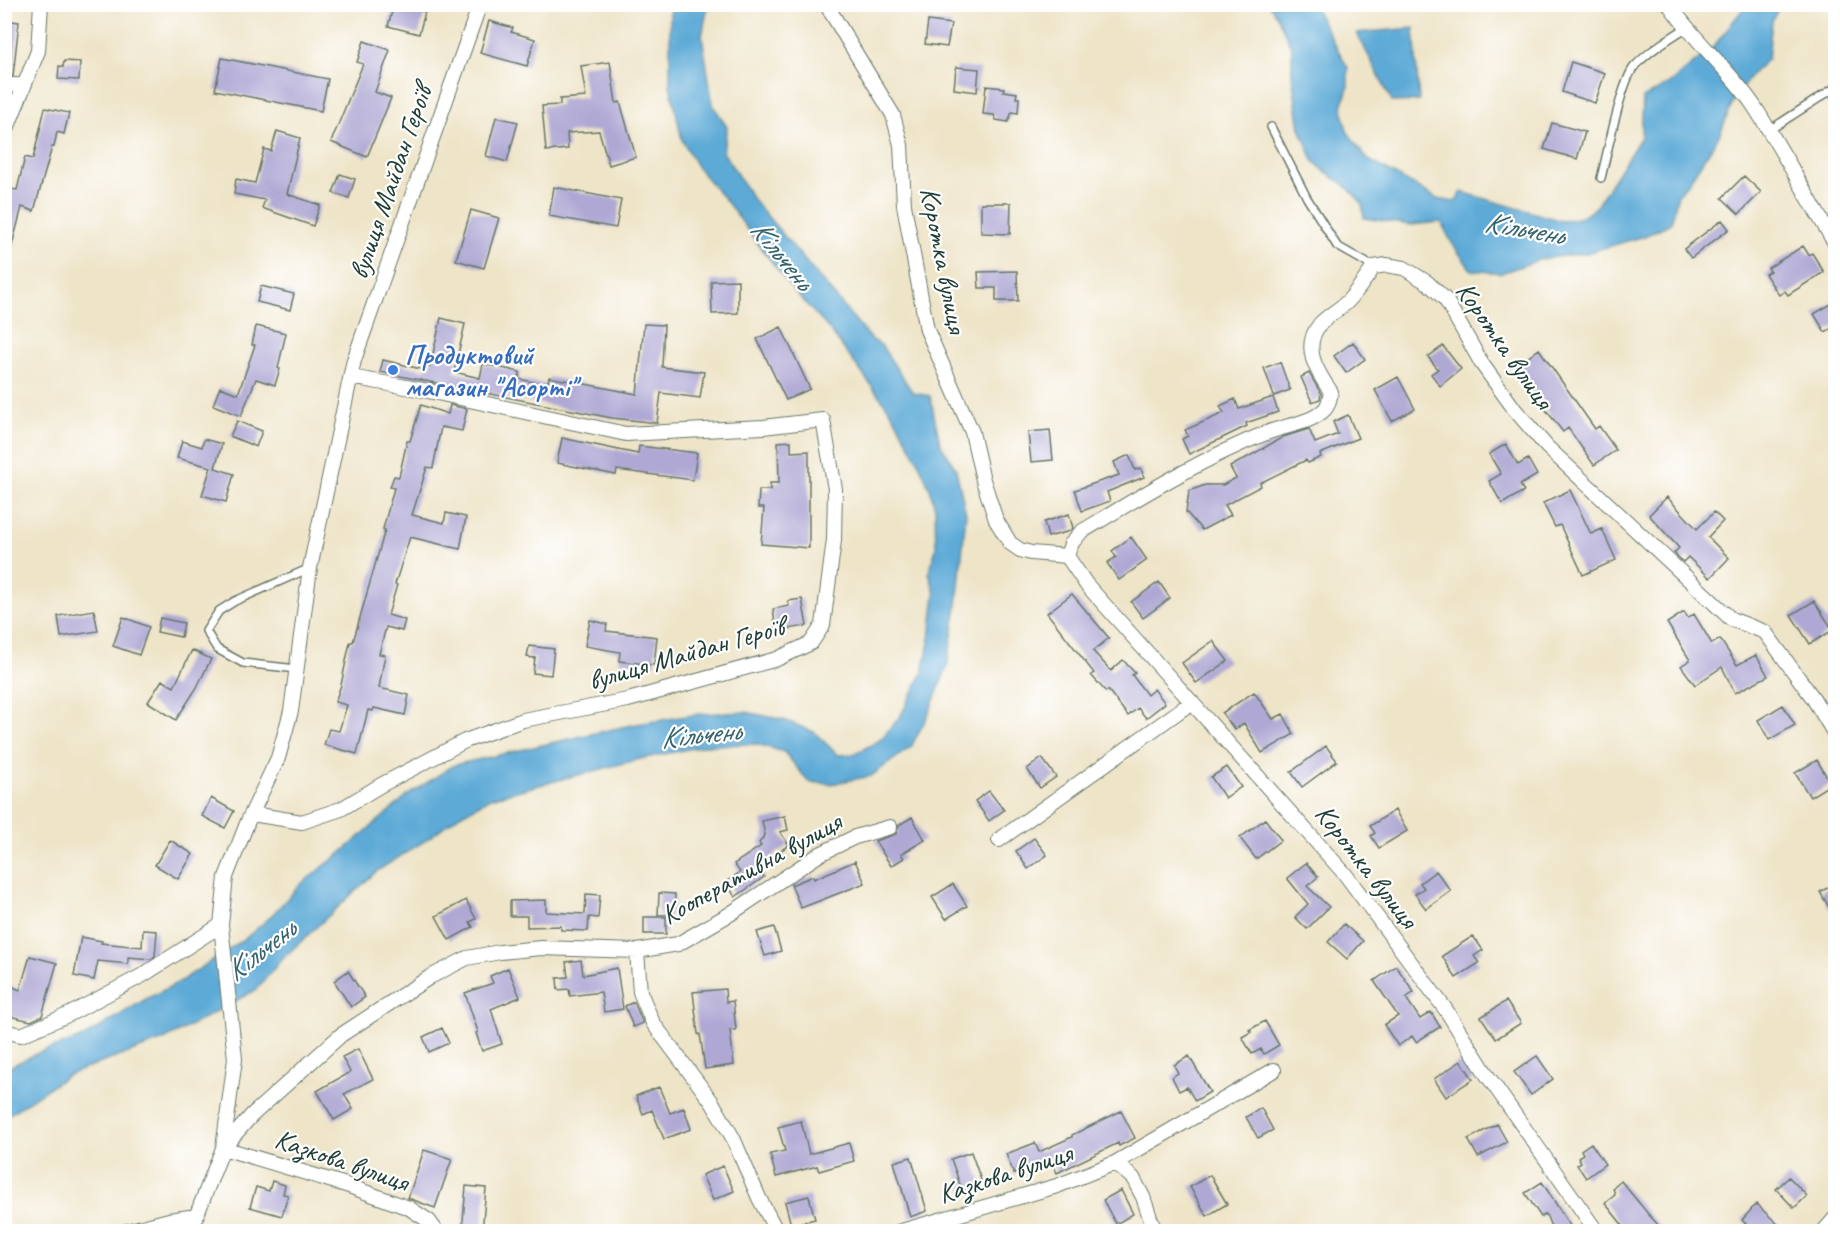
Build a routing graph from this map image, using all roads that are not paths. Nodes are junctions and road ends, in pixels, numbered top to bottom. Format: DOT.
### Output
graph roads {
  1 [pos="41,4"];
  2 [pos="480,4"];
  3 [pos="826,4"];
  4 [pos="1669,4"];
  5 [pos="1686,28"];
  6 [pos="4,85"];
  7 [pos="24,85"];
  8 [pos="1836,87"];
  9 [pos="1271,127"];
  10 [pos="1768,131"];
  11 [pos="4,136"];
  12 [pos="1601,178"];
  13 [pos="1836,245"];
  14 [pos="1374,267"];
  15 [pos="351,377"];
  16 [pos="1067,556"];
  17 [pos="310,568"];
  18 [pos="297,669"];
  19 [pos="1192,702"];
  20 [pos="1836,736"];
  21 [pos="252,814"];
  22 [pos="890,827"];
  23 [pos="999,840"];
  24 [pos="221,925"];
  25 [pos="637,951"];
  26 [pos="4,1031"];
  27 [pos="1274,1070"];
  28 [pos="223,1148"];
  29 [pos="1115,1163"];
  30 [pos="196,1216"];
  31 [pos="1836,1217"];
  32 [pos="906,1231"];
  33 [pos="123,1232"];
  34 [pos="190,1232"];
  35 [pos="437,1232"];
  36 [pos="777,1232"];
  37 [pos="1155,1232"];
  38 [pos="1597,1232"];
  39 [pos="1823,1232"];
  1 -- 7 [label="street"];
  2 -- 15 [label="street, вулиця Майдан Героїв"];
  3 -- 16 [label="street, Коротка вулиця"];
  4 -- 5 [label="street"];
  5 -- 10 [label="street"];
  5 -- 12 [label="lane"];
  6 -- 7 [label="street"];
  7 -- 11 [label="street"];
  8 -- 10 [label="lane"];
  9 -- 14 [label="lane"];
  10 -- 13 [label="street"];
  14 -- 16 [label="street"];
  14 -- 20 [label="street, Коротка вулиця"];
  15 -- 17 [label="street, вулиця Майдан Героїв"];
  15 -- 21 [label="street, вулиця Майдан Героїв"];
  16 -- 19 [label="street, Коротка вулиця"];
  17 -- 18 [label="street, вулиця Майдан Героїв"];
  17 -- 18 [label="lane"];
  18 -- 21 [label="street, вулиця Майдан Героїв"];
  19 -- 23 [label="street"];
  19 -- 38 [label="street, Коротка вулиця"];
  21 -- 24 [label="street, вулиця Майдан Героїв"];
  22 -- 25 [label="street, Кооперативна вулиця"];
  24 -- 26 [label="street"];
  24 -- 28 [label="street, вулиця Майдан Героїв"];
  25 -- 28 [label="street, Кооперативна вулиця"];
  25 -- 36 [label="street, Кооперативна вулиця"];
  27 -- 29 [label="street, Казкова вулиця"];
  28 -- 30 [label="street"];
  28 -- 35 [label="street, Казкова вулиця"];
  29 -- 32 [label="street, Казкова вулиця"];
  29 -- 37 [label="street, Казкова вулиця"];
  30 -- 33 [label="street"];
  30 -- 34 [label="street"];
  31 -- 39 [label="street"];
}
